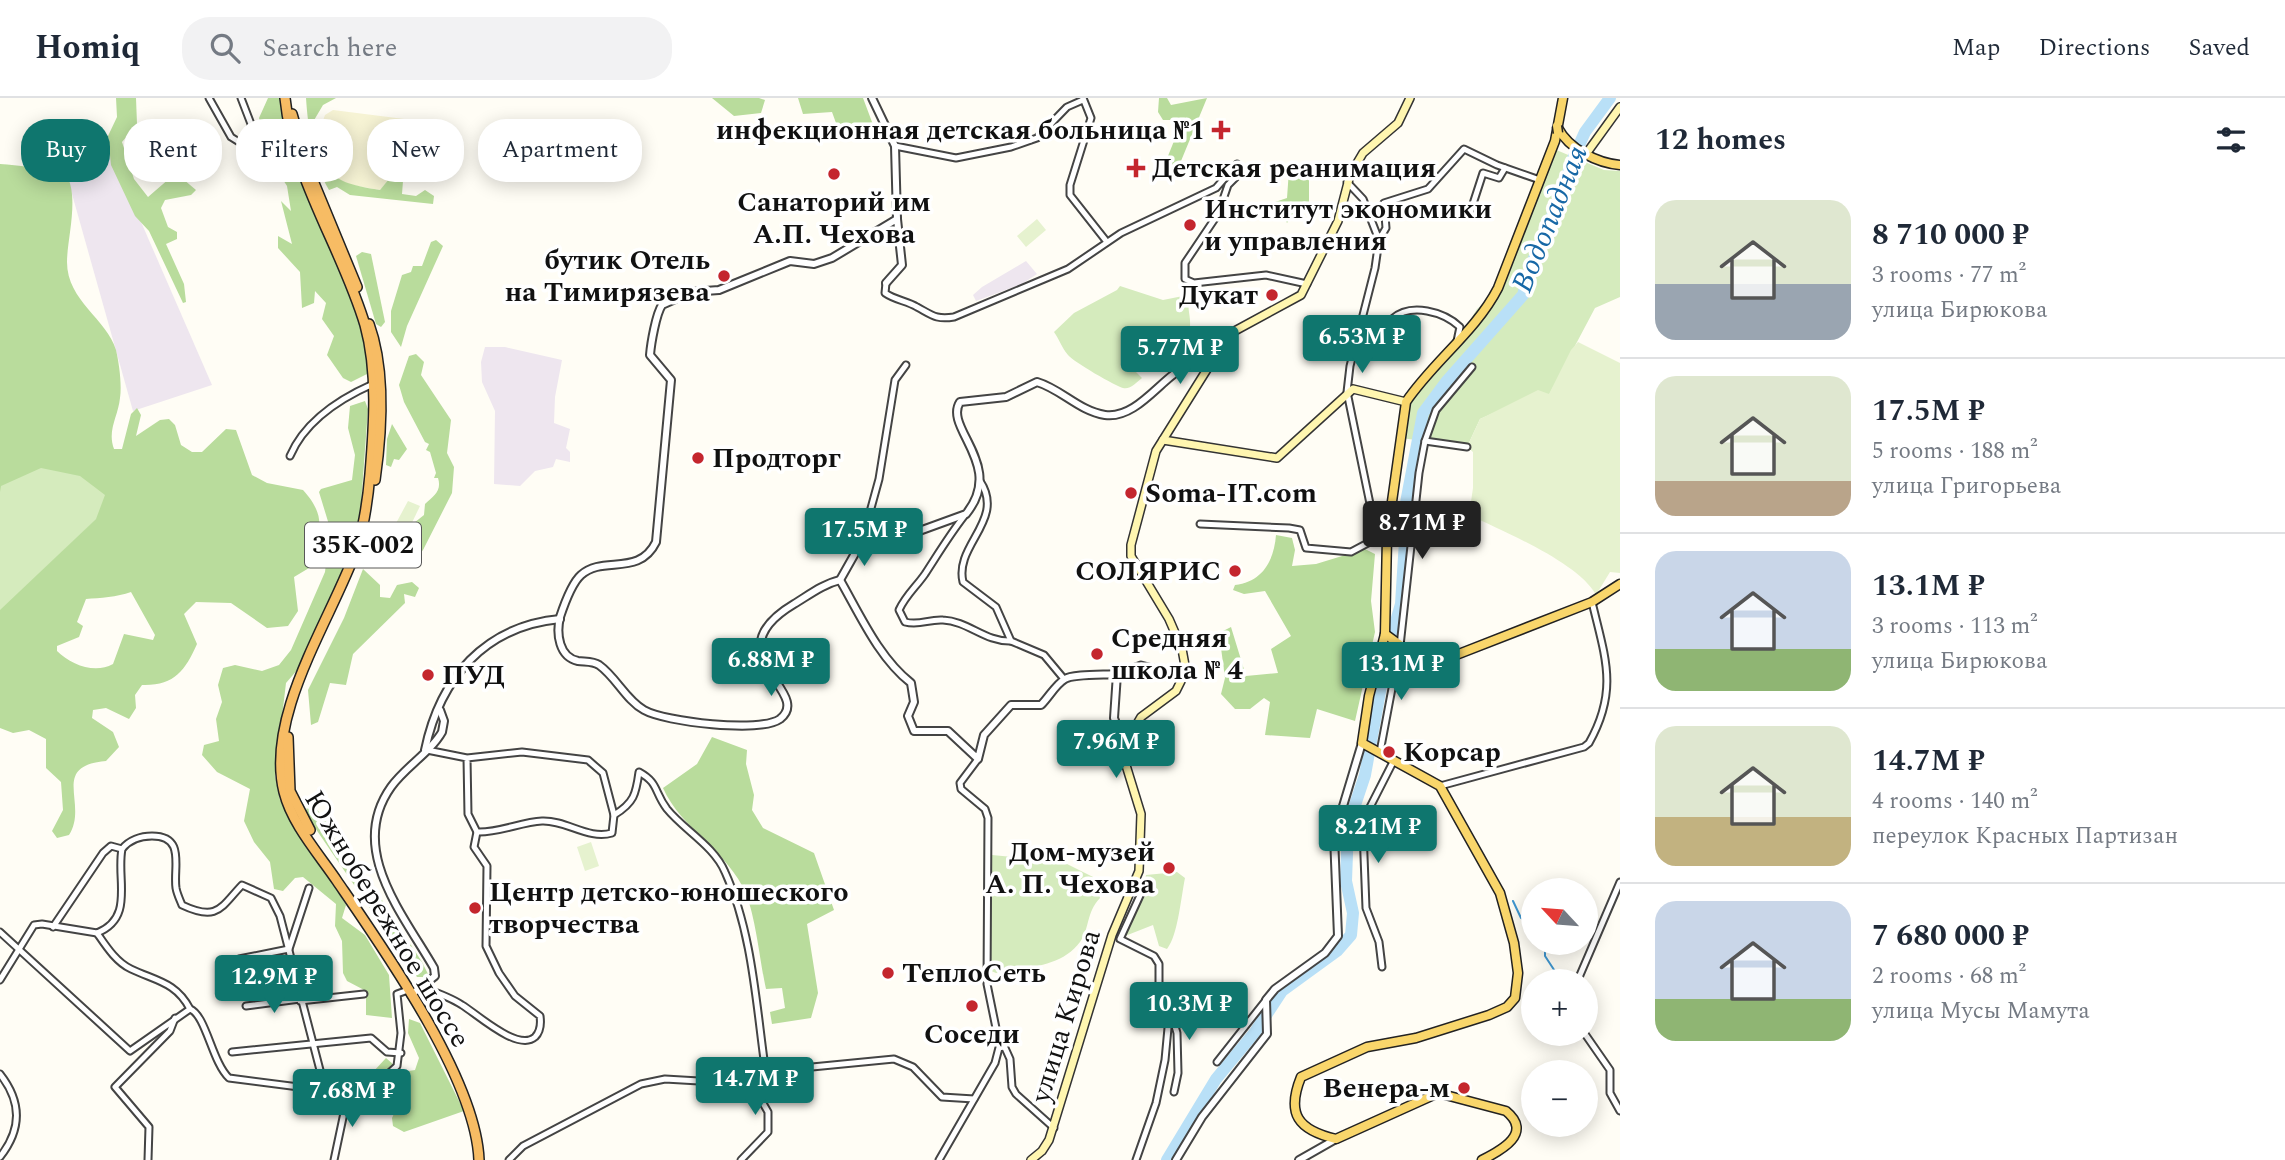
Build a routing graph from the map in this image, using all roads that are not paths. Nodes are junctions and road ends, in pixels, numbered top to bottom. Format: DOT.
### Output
graph roads {
  1 [pos="209,98"];
  2 [pos="241,98"];
  3 [pos="288,98"];
  4 [pos="872,98"];
  5 [pos="1410,98"];
  6 [pos="1083,99"];
  7 [pos="1562,101"];
  8 [pos="1620,107"];
  9 [pos="1558,130"];
  10 [pos="895,146"];
  11 [pos="1584,153"];
  12 [pos="1620,165"];
  13 [pos="1505,168"];
  14 [pos="1536,179"];
  15 [pos="1347,182"];
  16 [pos="1470,213"];
  17 [pos="897,219"];
  18 [pos="1379,240"];
  19 [pos="1107,242"];
  20 [pos="886,283"];
  21 [pos="1307,284"];
  22 [pos="1378,337"];
  23 [pos="1457,341"];
  24 [pos="1221,347"];
  25 [pos="906,365"];
  26 [pos="1472,367"];
  27 [pos="373,384"];
  28 [pos="1348,392"];
  29 [pos="1406,402"];
  30 [pos="1163,440"];
  31 [pos="1425,441"];
  32 [pos="1467,447"];
  33 [pos="290,456"];
  34 [pos="980,481"];
  35 [pos="966,514"];
  36 [pos="1200,524"];
  37 [pos="1384,536"];
  38 [pos="862,541"];
  39 [pos="841,580"];
  40 [pos="1620,584"];
  41 [pos="1592,602"];
  42 [pos="560,619"];
  43 [pos="1385,634"];
  44 [pos="1011,641"];
  45 [pos="1400,646"];
  46 [pos="1117,674"];
  47 [pos="1186,677"];
  48 [pos="1063,679"];
  49 [pos="440,710"];
  50 [pos="1130,733"];
  51 [pos="436,741"];
  52 [pos="1362,743"];
  53 [pos="425,750"];
  54 [pos="1377,750"];
  55 [pos="441,752"];
  56 [pos="467,758"];
  57 [pos="978,759"];
  58 [pos="1393,762"];
  59 [pos="1440,786"];
  60 [pos="614,815"];
  61 [pos="477,832"];
  62 [pos="122,849"];
  63 [pos="1139,881"];
  64 [pos="1620,882"];
  65 [pos="309,888"];
  66 [pos="53,927"];
  67 [pos="0,932"];
  68 [pos="97,933"];
  69 [pos="19,946"];
  70 [pos="289,950"];
  71 [pos="239,959"];
  72 [pos="1382,967"];
  73 [pos="1583,969"];
  74 [pos="0,980"];
  75 [pos="414,991"];
  76 [pos="364,994"];
  77 [pos="300,1000"];
  78 [pos="1266,1000"];
  79 [pos="246,1006"];
  80 [pos="1164,1006"];
  81 [pos="190,1009"];
  82 [pos="175,1018"];
  83 [pos="1001,1040"];
  84 [pos="314,1046"];
  85 [pos="1593,1046"];
  86 [pos="232,1052"];
  87 [pos="401,1053"];
  88 [pos="1217,1062"];
  89 [pos="765,1067"];
  90 [pos="745,1072"];
  91 [pos="0,1074"];
  92 [pos="330,1091"];
  93 [pos="1174,1092"];
  94 [pos="348,1094"];
  95 [pos="974,1099"];
  96 [pos="1620,1111"];
  97 [pos="1054,1128"];
  98 [pos="1336,1139"];
  99 [pos="0,1157"];
  100 [pos="148,1160"];
  101 [pos="334,1160"];
  102 [pos="482,1160"];
  103 [pos="509,1160"];
  104 [pos="741,1160"];
  105 [pos="939,1160"];
  106 [pos="1031,1160"];
  107 [pos="1136,1160"];
  108 [pos="1176,1160"];
  109 [pos="1299,1160"];
  110 [pos="1482,1160"];
  1 -- 2 [label="street"];
  3 -- 27 [label="highway, Южнобережное шоссе / 35К-002"];
  3 -- 75 [label="highway, Южнобережное шоссе / 35К-002"];
  4 -- 10 [label="street"];
  5 -- 15 [label="main road"];
  6 -- 10 [label="street"];
  6 -- 19 [label="street"];
  7 -- 9 [label="main road"];
  8 -- 11 [label="main road"];
  9 -- 11 [label="main road"];
  9 -- 11 [label="main road"];
  9 -- 14 [label="main road"];
  9 -- 23 [label="main road"];
  10 -- 17 [label="street"];
  11 -- 12 [label="main road"];
  13 -- 14 [label="street"];
  13 -- 16 [label="street"];
  13 -- 18 [label="street"];
  14 -- 23 [label="main road"];
  15 -- 18 [label="street"];
  15 -- 21 [label="main road"];
  17 -- 20 [label="street"];
  17 -- 42 [label="street"];
  18 -- 28 [label="street"];
  19 -- 20 [label="street"];
  19 -- 21 [label="street"];
  21 -- 24 [label="main road"];
  22 -- 23 [label="street"];
  23 -- 29 [label="main road"];
  24 -- 30 [label="main road"];
  24 -- 34 [label="street"];
  25 -- 38 [label="street"];
  26 -- 31 [label="street"];
  27 -- 33 [label="street"];
  27 -- 75 [label="highway, Южнобережное шоссе / 35К-002"];
  28 -- 29 [label="main road"];
  28 -- 30 [label="main road"];
  28 -- 37 [label="street"];
  29 -- 37 [label="main road"];
  30 -- 47 [label="main road"];
  31 -- 32 [label="street"];
  31 -- 45 [label="street"];
  34 -- 35 [label="street"];
  34 -- 44 [label="street"];
  35 -- 38 [label="street"];
  35 -- 44 [label="street"];
  36 -- 37 [label="street"];
  37 -- 43 [label="main road"];
  38 -- 39 [label="street"];
  39 -- 42 [label="street"];
  39 -- 57 [label="street"];
  40 -- 41 [label="main road"];
  41 -- 45 [label="main road"];
  41 -- 59 [label="street"];
  42 -- 49 [label="street"];
  43 -- 45 [label="main road"];
  43 -- 52 [label="main road"];
  44 -- 48 [label="street"];
  45 -- 54 [label="street"];
  46 -- 47 [label="street"];
  46 -- 48 [label="street"];
  46 -- 50 [label="street"];
  47 -- 50 [label="main road"];
  48 -- 57 [label="street"];
  49 -- 51 [label="street"];
  49 -- 53 [label="street"];
  50 -- 63 [label="main road, улица Кирова"];
  51 -- 53 [label="street"];
  51 -- 55 [label="street"];
  52 -- 54 [label="main road"];
  52 -- 78 [label="street"];
  53 -- 55 [label="street"];
  53 -- 75 [label="street"];
  54 -- 58 [label="main road"];
  55 -- 56 [label="street"];
  56 -- 60 [label="street"];
  56 -- 61 [label="street"];
  57 -- 83 [label="street"];
  58 -- 59 [label="main road"];
  58 -- 72 [label="street"];
  59 -- 98 [label="main road"];
  60 -- 61 [label="street"];
  60 -- 89 [label="street"];
  61 -- 75 [label="street"];
  62 -- 66 [label="street"];
  62 -- 68 [label="street"];
  62 -- 70 [label="street"];
  63 -- 80 [label="street"];
  63 -- 97 [label="main road, улица Кирова"];
  64 -- 73 [label="street"];
  65 -- 70 [label="street"];
  66 -- 68 [label="street"];
  66 -- 69 [label="street"];
  67 -- 69 [label="street"];
  68 -- 81 [label="street"];
  69 -- 74 [label="street"];
  69 -- 82 [label="street"];
  70 -- 71 [label="street"];
  70 -- 77 [label="street"];
  75 -- 87 [label="street"];
  75 -- 102 [label="highway, Южнобережное шоссе / 35К-002"];
  75 -- 102 [label="highway, Южнобережное шоссе / 35К-002"];
  76 -- 77 [label="street"];
  77 -- 79 [label="street"];
  77 -- 84 [label="street"];
  78 -- 88 [label="street"];
  78 -- 108 [label="street"];
  80 -- 93 [label="street"];
  80 -- 107 [label="street"];
  81 -- 82 [label="street"];
  81 -- 92 [label="street"];
  82 -- 100 [label="street"];
  83 -- 95 [label="street"];
  83 -- 97 [label="street"];
  84 -- 86 [label="street"];
  84 -- 87 [label="street"];
  84 -- 92 [label="street"];
  85 -- 96 [label="street"];
  87 -- 94 [label="street"];
  89 -- 90 [label="street"];
  89 -- 95 [label="street"];
  90 -- 103 [label="street"];
  90 -- 104 [label="street"];
  91 -- 99 [label="street"];
  92 -- 94 [label="street"];
  94 -- 101 [label="street"];
  95 -- 105 [label="street"];
  97 -- 106 [label="main road, улица Кирова"];
  98 -- 109 [label="street"];
  98 -- 110 [label="main road"];
}
